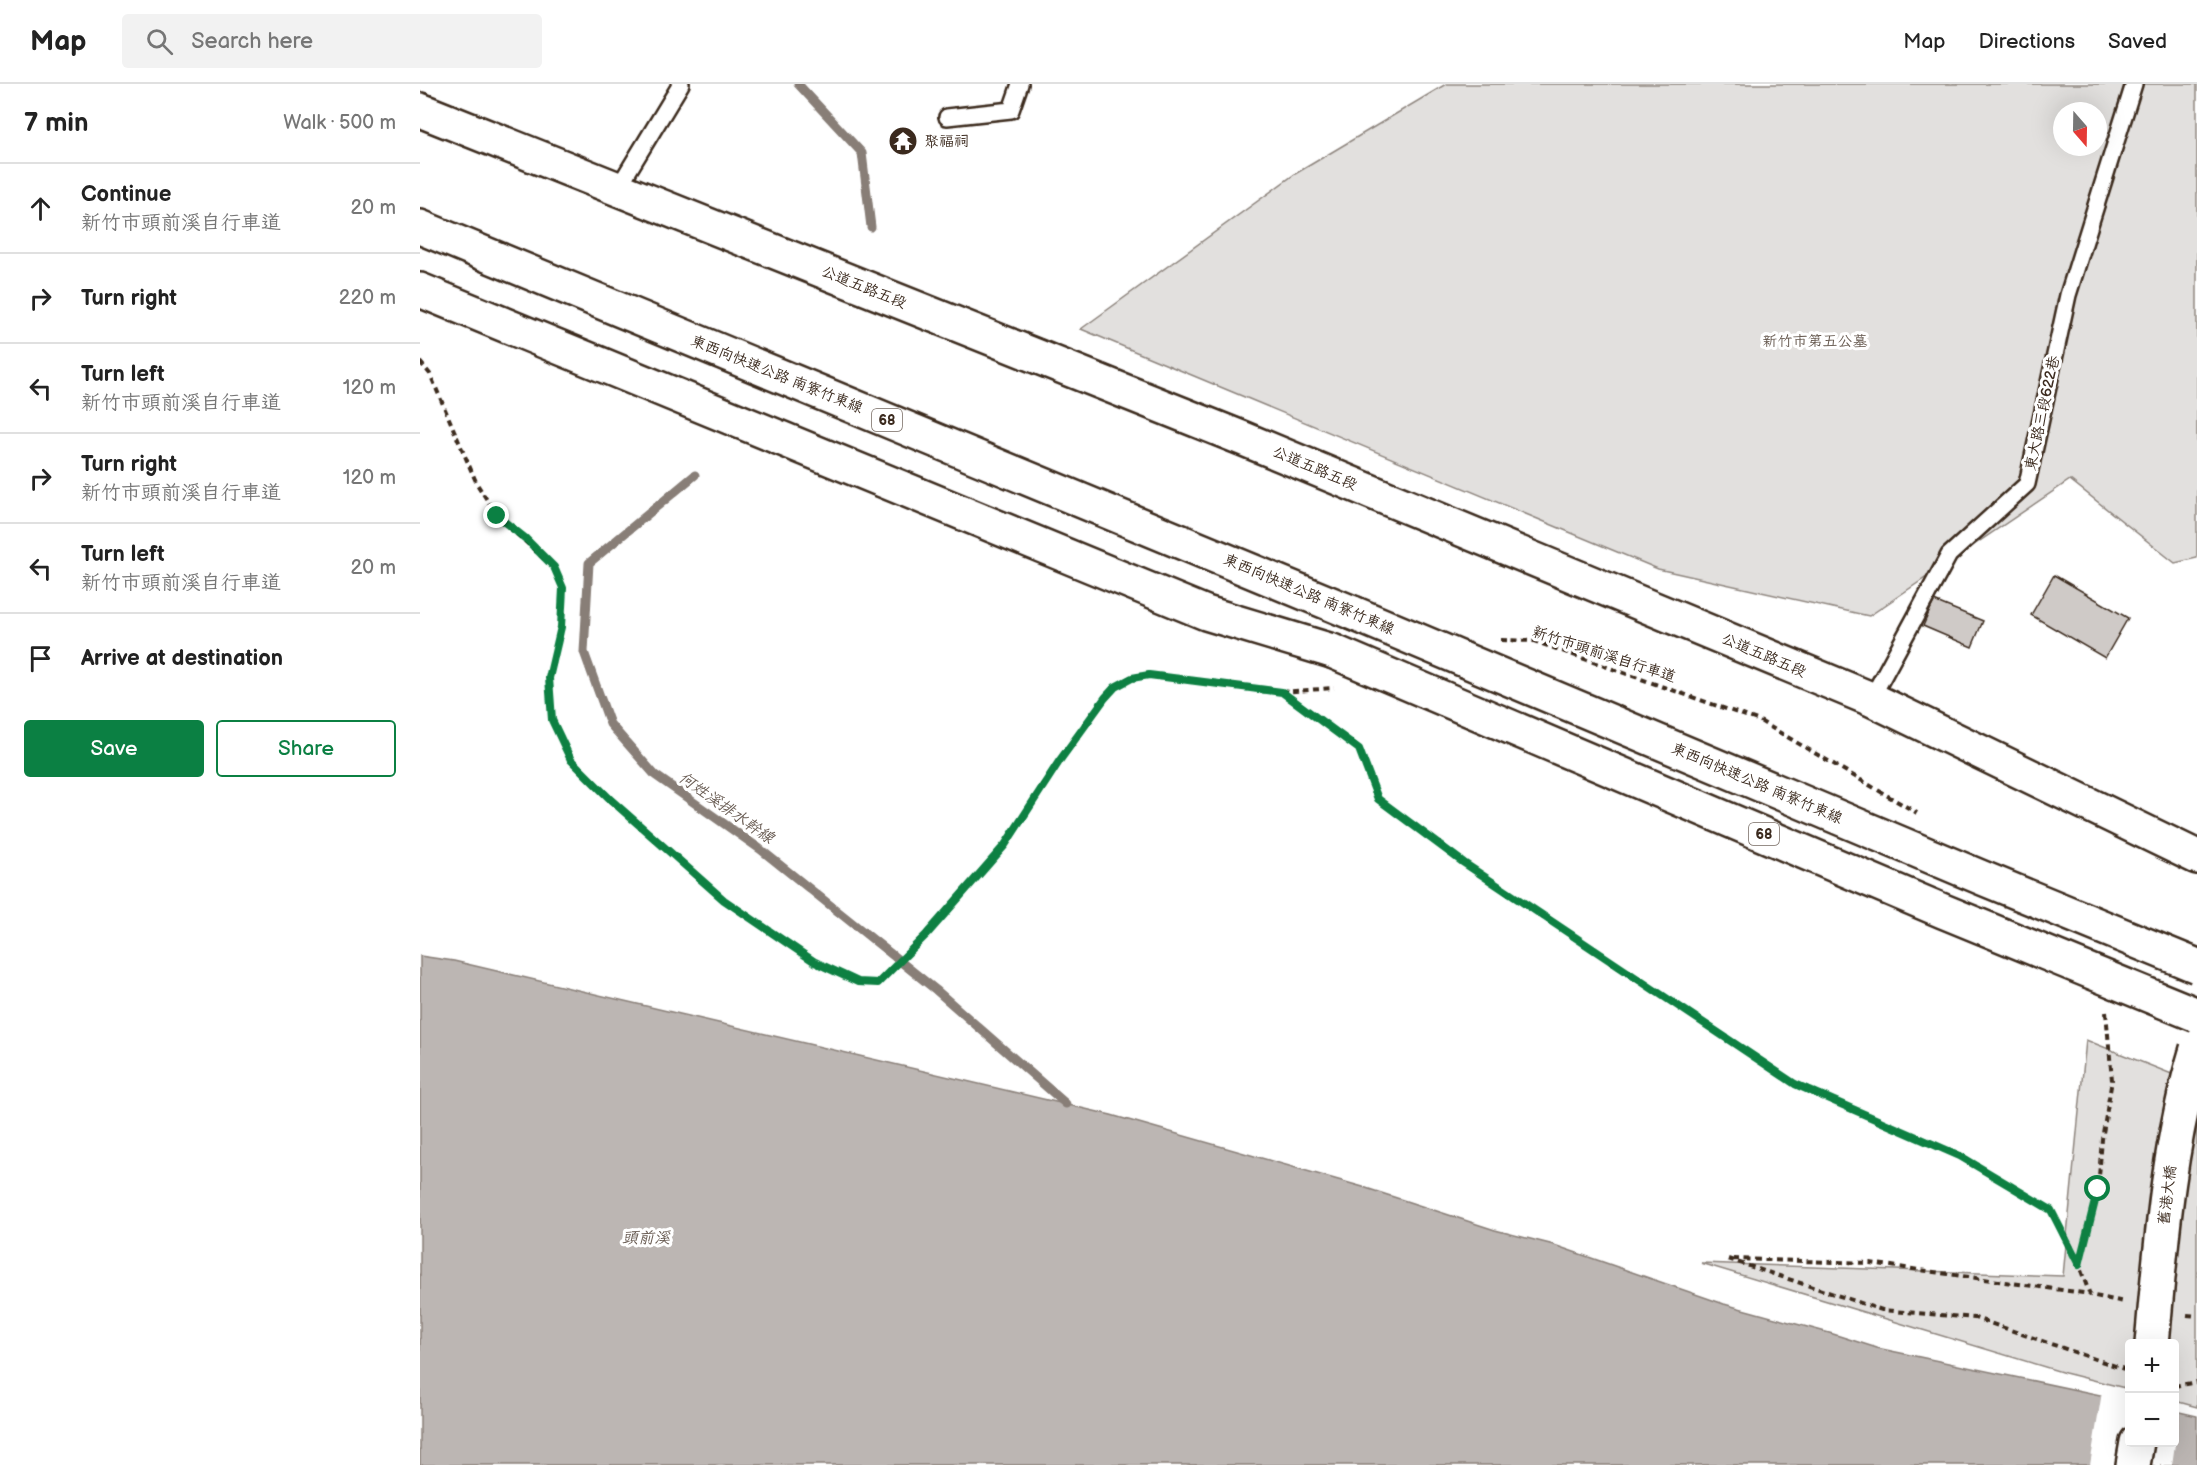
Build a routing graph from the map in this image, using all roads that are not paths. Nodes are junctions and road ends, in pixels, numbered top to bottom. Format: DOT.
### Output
graph roads {
  1 [pos="681,84"];
  2 [pos="1020,84"];
  3 [pos="2134,84"];
  4 [pos="420,110"];
  5 [pos="947,117"];
  6 [pos="618,188"];
  7 [pos="420,227"];
  8 [pos="420,290"];
  9 [pos="1871,699"];
  10 [pos="2197,857"];
  11 [pos="2197,966"];
  12 [pos="2197,1015"];
  13 [pos="2197,1049"];
  14 [pos="2152,1339"];
  15 [pos="2136,1447"];
  16 [pos="2133,1465"];
  1 -- 6 [label="lane"];
  2 -- 5 [label="lane"];
  3 -- 9 [label="lane, 東大路三段622巷"];
  4 -- 6 [label="main road, 公道五路五段"];
  6 -- 9 [label="main road, 公道五路五段"];
  7 -- 11 [label="main road, 東西向快速公路 南寮竹東線 / 68, bridge"];
  8 -- 12 [label="main road, 68, bridge"];
  9 -- 10 [label="main road, 公道五路五段"];
  13 -- 14 [label="main road, 舊港大橋, bridge"];
  15 -- 16 [label="main road"];
}
